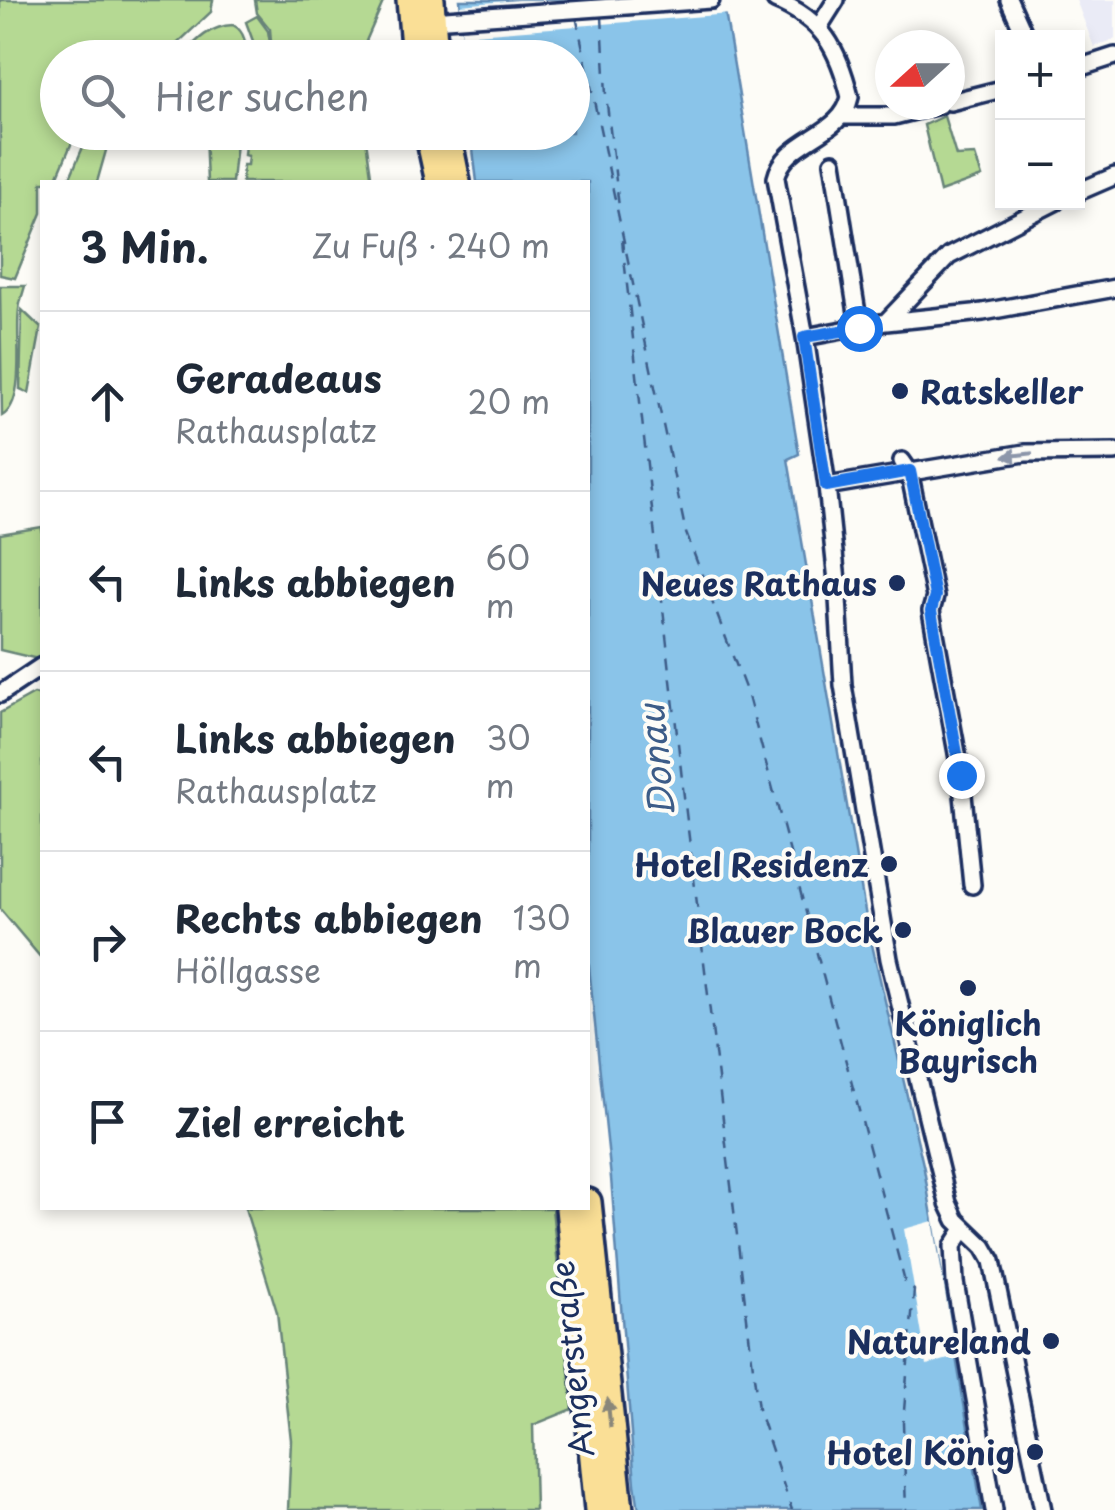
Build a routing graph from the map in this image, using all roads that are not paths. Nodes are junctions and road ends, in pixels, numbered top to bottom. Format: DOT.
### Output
graph roads {
  1 [pos="711,0"];
  2 [pos="775,0"];
  3 [pos="836,0"];
  4 [pos="1008,0"];
  5 [pos="421,10"];
  6 [pos="819,28"];
  7 [pos="1022,30"];
  8 [pos="417,40"];
  9 [pos="430,40"];
  10 [pos="1115,56"];
  11 [pos="1085,66"];
  12 [pos="995,91"];
  13 [pos="965,98"];
  14 [pos="842,116"];
  15 [pos="875,116"];
  16 [pos="432,150"];
  17 [pos="450,150"];
  18 [pos="832,162"];
  19 [pos="1115,176"];
  20 [pos="439,180"];
  21 [pos="457,180"];
  22 [pos="1085,189"];
  23 [pos="1038,210"];
  24 [pos="1115,288"];
  25 [pos="886,322"];
  26 [pos="859,330"];
  27 [pos="804,337"];
  28 [pos="1115,452"];
  29 [pos="906,466"];
  30 [pos="826,486"];
  31 [pos="40,667"];
  32 [pos="0,694"];
  33 [pos="972,884"];
  34 [pos="568,1210"];
  35 [pos="589,1210"];
  36 [pos="964,1229"];
  37 [pos="598,1510"];
  38 [pos="620,1510"];
  39 [pos="994,1510"];
  40 [pos="1043,1510"];
  1 -- 5 [label="street"];
  2 -- 6 [label="street"];
  3 -- 6 [label="street"];
  4 -- 7 [label="street"];
  5 -- 8 [label="main road"];
  5 -- 9 [label="main road"];
  6 -- 14 [label="street"];
  10 -- 11 [label="street"];
  12 -- 13 [label="street"];
  14 -- 15 [label="street"];
  14 -- 27 [label="street"];
  16 -- 20 [label="main road"];
  17 -- 21 [label="main road"];
  18 -- 26 [label="street"];
  19 -- 22 [label="street"];
  23 -- 25 [label="street"];
  24 -- 25 [label="street"];
  25 -- 26 [label="street"];
  26 -- 27 [label="street"];
  27 -- 30 [label="street"];
  28 -- 29 [label="street, one-way"];
  29 -- 30 [label="street"];
  29 -- 33 [label="street"];
  30 -- 36 [label="street"];
  31 -- 32 [label="street"];
  34 -- 37 [label="main road, Angerstraße"];
  38 -- 35 [label="main road, Angerstraße, one-way"];
  36 -- 39 [label="street"];
  36 -- 40 [label="street"];
}
